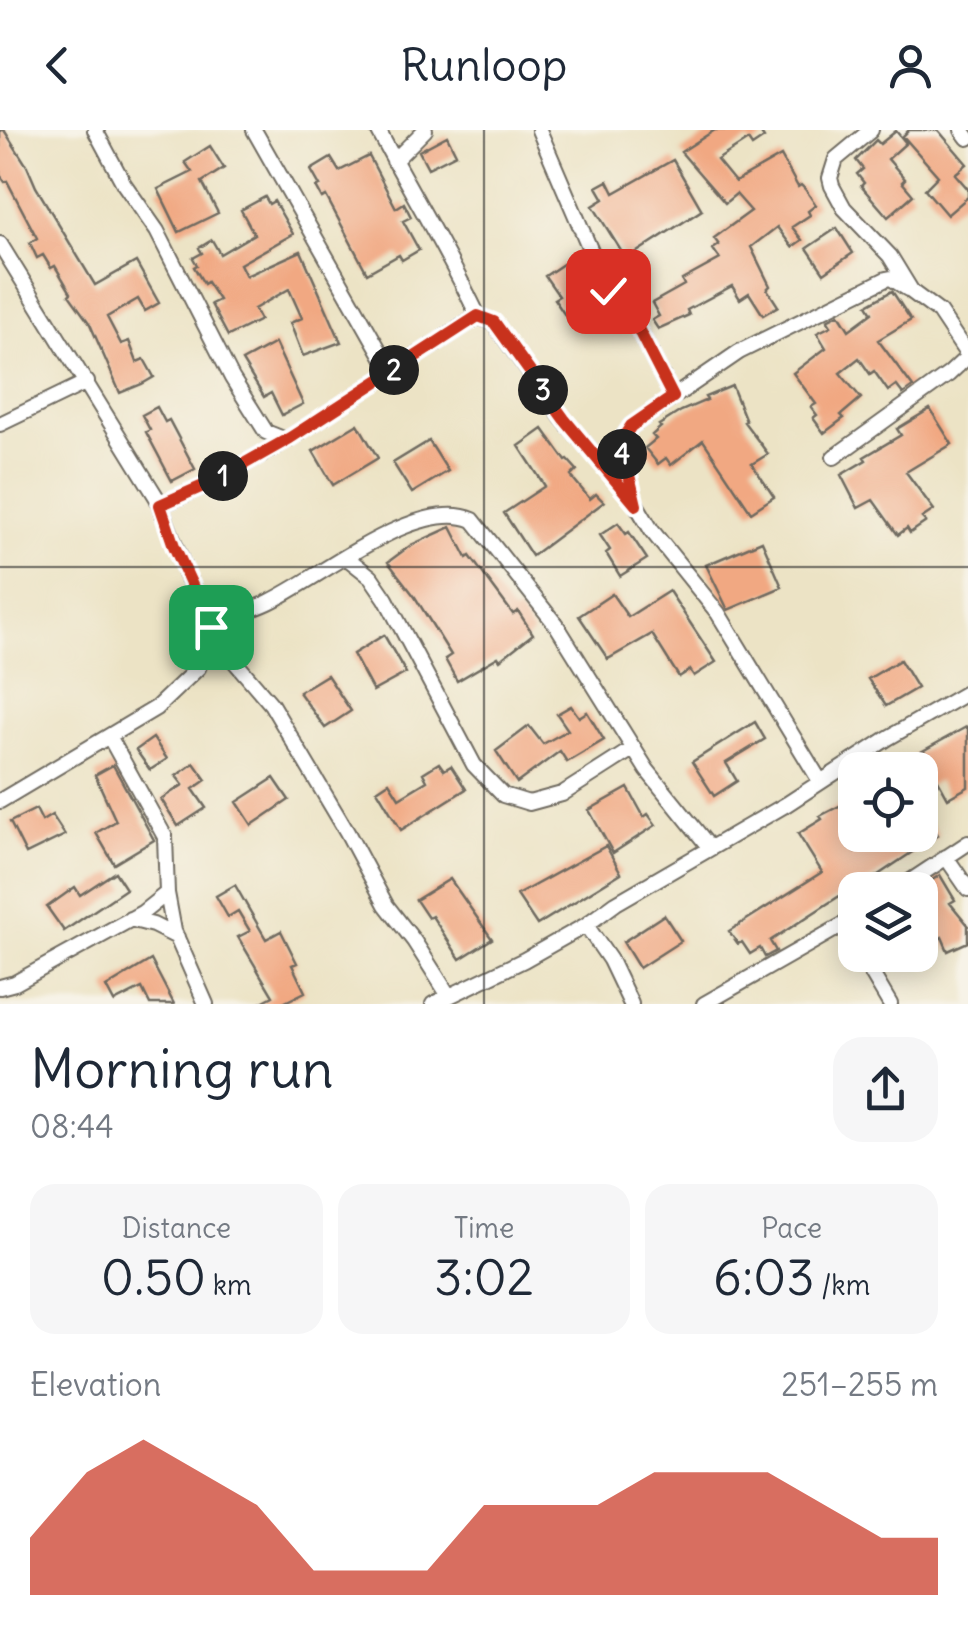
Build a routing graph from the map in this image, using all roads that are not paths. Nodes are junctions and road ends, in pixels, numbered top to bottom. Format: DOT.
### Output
graph roads {
  1 [pos="95,130"];
  2 [pos="254,130"];
  3 [pos="378,130"];
  4 [pos="424,130"];
  5 [pos="539,130"];
  6 [pos="870,130"];
  7 [pos="962,130"];
  8 [pos="968,138"];
  9 [pos="394,161"];
  10 [pos="0,244"];
  11 [pos="912,292"];
  12 [pos="478,316"];
  13 [pos="966,360"];
  14 [pos="391,372"];
  15 [pos="87,382"];
  16 [pos="673,397"];
  17 [pos="0,424"];
  18 [pos="266,432"];
  19 [pos="286,440"];
  20 [pos="263,453"];
  21 [pos="834,457"];
  22 [pos="160,505"];
  23 [pos="636,505"];
  24 [pos="347,558"];
  25 [pos="211,629"];
  26 [pos="968,692"];
  27 [pos="109,736"];
  28 [pos="634,748"];
  29 [pos="820,781"];
  30 [pos="0,802"];
  31 [pos="968,843"];
  32 [pos="710,848"];
  33 [pos="946,858"];
  34 [pos="925,872"];
  35 [pos="968,889"];
  36 [pos="167,893"];
  37 [pos="130,920"];
  38 [pos="586,926"];
  39 [pos="838,928"];
  40 [pos="177,937"];
  41 [pos="871,972"];
  42 [pos="0,987"];
  43 [pos="449,996"];
  44 [pos="206,1004"];
  45 [pos="433,1004"];
  46 [pos="631,1004"];
  47 [pos="704,1004"];
  48 [pos="890,1004"];
  1 -- 18 [label="street"];
  2 -- 14 [label="street"];
  3 -- 9 [label="street"];
  4 -- 9 [label="street"];
  5 -- 16 [label="street"];
  6 -- 11 [label="street"];
  7 -- 8 [label="street"];
  9 -- 12 [label="street"];
  10 -- 15 [label="street"];
  11 -- 13 [label="street"];
  11 -- 16 [label="street"];
  12 -- 14 [label="street"];
  12 -- 23 [label="street"];
  13 -- 21 [label="street"];
  14 -- 19 [label="street"];
  15 -- 17 [label="street"];
  15 -- 22 [label="street"];
  16 -- 23 [label="street"];
  18 -- 19 [label="street"];
  18 -- 20 [label="street"];
  19 -- 20 [label="street"];
  20 -- 22 [label="street"];
  22 -- 25 [label="street"];
  23 -- 29 [label="street"];
  24 -- 25 [label="street"];
  24 -- 28 [label="street"];
  24 -- 28 [label="street"];
  25 -- 27 [label="street"];
  25 -- 43 [label="street"];
  26 -- 29 [label="street"];
  27 -- 30 [label="street"];
  27 -- 36 [label="street"];
  28 -- 32 [label="street"];
  29 -- 32 [label="street"];
  31 -- 33 [label="street"];
  32 -- 38 [label="street"];
  33 -- 34 [label="street"];
  33 -- 35 [label="street"];
  36 -- 37 [label="street"];
  36 -- 40 [label="street"];
  37 -- 40 [label="street"];
  37 -- 42 [label="street"];
  38 -- 43 [label="street"];
  38 -- 46 [label="street"];
  39 -- 47 [label="street"];
  40 -- 44 [label="street"];
  41 -- 48 [label="street"];
  43 -- 45 [label="street"];
}
